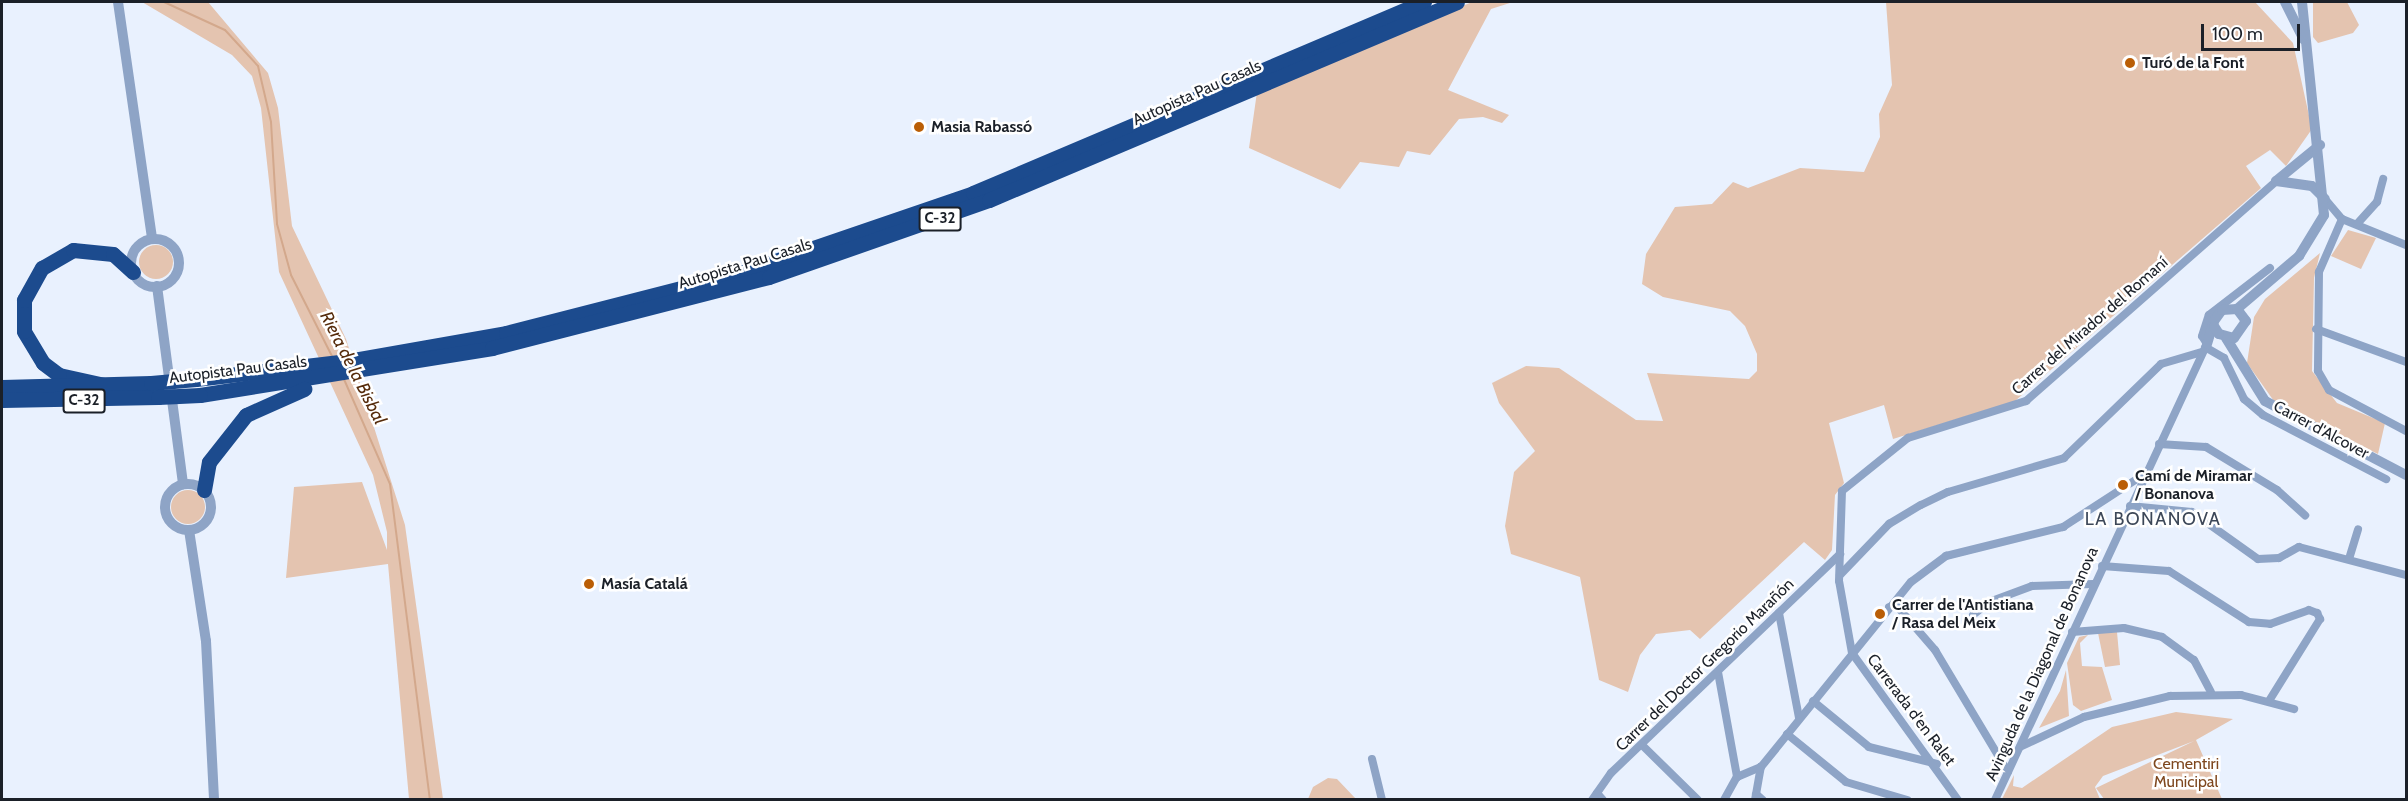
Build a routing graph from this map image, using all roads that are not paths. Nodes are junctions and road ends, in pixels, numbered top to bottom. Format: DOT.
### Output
graph roads {
  1 [pos="118,2"];
  2 [pos="1424,2"];
  3 [pos="1456,2"];
  4 [pos="2285,2"];
  5 [pos="2302,2"];
  6 [pos="2306,43"];
  7 [pos="2320,145"];
  8 [pos="2383,179"];
  9 [pos="2276,181"];
  10 [pos="2325,199"];
  11 [pos="2342,219"];
  12 [pos="2357,224"];
  13 [pos="152,239"];
  14 [pos="2406,245"];
  15 [pos="2270,268"];
  16 [pos="133,272"];
  17 [pos="158,286"];
  18 [pos="2241,313"];
  19 [pos="2214,326"];
  20 [pos="2316,329"];
  21 [pos="2224,337"];
  22 [pos="2238,337"];
  23 [pos="2204,347"];
  24 [pos="2182,354"];
  25 [pos="2239,358"];
  26 [pos="397,360"];
  27 [pos="2406,362"];
  28 [pos="2194,370"];
  29 [pos="313,377"];
  30 [pos="109,386"];
  31 [pos="155,390"];
  32 [pos="5,394"];
  33 [pos="2406,431"];
  34 [pos="2159,444"];
  35 [pos="2144,474"];
  36 [pos="2406,475"];
  37 [pos="2386,479"];
  38 [pos="183,484"];
  39 [pos="204,490"];
  40 [pos="1842,491"];
  41 [pos="2130,506"];
  42 [pos="2305,515"];
  43 [pos="2358,529"];
  44 [pos="189,530"];
  45 [pos="1840,554"];
  46 [pos="2349,559"];
  47 [pos="2102,566"];
  48 [pos="1840,575"];
  49 [pos="2406,575"];
  50 [pos="2093,585"];
  51 [pos="1894,604"];
  52 [pos="1779,612"];
  53 [pos="1973,615"];
  54 [pos="2072,633"];
  55 [pos="1852,653"];
  56 [pos="1718,672"];
  57 [pos="2211,692"];
  58 [pos="1813,701"];
  59 [pos="2269,701"];
  60 [pos="2294,709"];
  61 [pos="1799,718"];
  62 [pos="1787,734"];
  63 [pos="1642,745"];
  64 [pos="2020,747"];
  65 [pos="1372,759"];
  66 [pos="1937,765"];
  67 [pos="1761,767"];
  68 [pos="2008,772"];
  69 [pos="1737,777"];
  70 [pos="1594,796"];
  71 [pos="1755,797"];
  72 [pos="214,800"];
  73 [pos="1382,800"];
  74 [pos="1603,800"];
  75 [pos="1698,800"];
  76 [pos="1724,800"];
  77 [pos="1763,800"];
  78 [pos="1906,800"];
  79 [pos="1958,800"];
  80 [pos="1995,800"];
  1 -- 13 [label="street"];
  2 -- 26 [label="highway, Autopista Pau Casals / C-32"];
  3 -- 26 [label="highway, Autopista Pau Casals / C-32"];
  4 -- 6 [label="street"];
  5 -- 6 [label="street"];
  6 -- 7 [label="street"];
  7 -- 9 [label="street"];
  7 -- 10 [label="street"];
  8 -- 12 [label="street"];
  9 -- 10 [label="street"];
  9 -- 40 [label="street, Carrer del Mirador del Romaní"];
  10 -- 11 [label="street"];
  10 -- 18 [label="street"];
  11 -- 12 [label="street"];
  11 -- 20 [label="street"];
  12 -- 14 [label="street"];
  13 -- 16 [label="street"];
  13 -- 17 [label="street"];
  15 -- 23 [label="street, Avinguda de la Diagonal de Bonanova"];
  16 -- 17 [label="street"];
  16 -- 30 [label="highway"];
  17 -- 38 [label="street"];
  18 -- 19 [label="street"];
  18 -- 22 [label="street"];
  19 -- 21 [label="street"];
  19 -- 23 [label="street"];
  20 -- 27 [label="street"];
  20 -- 33 [label="street"];
  21 -- 22 [label="street"];
  21 -- 23 [label="street"];
  21 -- 25 [label="street"];
  22 -- 25 [label="street"];
  23 -- 24 [label="street"];
  23 -- 28 [label="street, Avinguda de la Diagonal de Bonanova"];
  23 -- 37 [label="street, Carrer d'Alcover"];
  24 -- 28 [label="street"];
  24 -- 48 [label="street"];
  25 -- 36 [label="street"];
  26 -- 29 [label="highway, Autopista Pau Casals / C-32"];
  26 -- 29 [label="highway, Autopista Pau Casals / C-32"];
  28 -- 34 [label="street, Avinguda de la Diagonal de Bonanova"];
  29 -- 31 [label="highway, Autopista Pau Casals / C-32, bridge"];
  29 -- 31 [label="highway, Autopista Pau Casals / C-32, bridge"];
  29 -- 39 [label="highway"];
  30 -- 31 [label="highway, Autopista Pau Casals / C-32"];
  30 -- 32 [label="highway, Autopista Pau Casals / C-32"];
  31 -- 32 [label="highway, Autopista Pau Casals / C-32"];
  34 -- 35 [label="street, Avinguda de la Diagonal de Bonanova"];
  34 -- 42 [label="street"];
  35 -- 41 [label="street, Avinguda de la Diagonal de Bonanova"];
  35 -- 51 [label="street"];
  38 -- 39 [label="street"];
  38 -- 44 [label="street"];
  39 -- 44 [label="street"];
  40 -- 45 [label="street, Carrerada d'en Ralet"];
  41 -- 46 [label="street"];
  41 -- 47 [label="street, Avinguda de la Diagonal de Bonanova"];
  43 -- 46 [label="street"];
  44 -- 72 [label="street"];
  45 -- 48 [label="street, Carrerada d'en Ralet"];
  45 -- 52 [label="street, Carrer del Doctor Gregorio Marañón"];
  46 -- 49 [label="street"];
  47 -- 50 [label="street, Avinguda de la Diagonal de Bonanova"];
  47 -- 59 [label="street"];
  48 -- 55 [label="street, Carrerada d'en Ralet"];
  50 -- 53 [label="street"];
  50 -- 54 [label="street, Avinguda de la Diagonal de Bonanova"];
  51 -- 55 [label="street"];
  51 -- 68 [label="street"];
  52 -- 56 [label="street, Carrer del Doctor Gregorio Marañón"];
  52 -- 61 [label="street"];
  54 -- 57 [label="street"];
  54 -- 64 [label="street, Avinguda de la Diagonal de Bonanova"];
  55 -- 58 [label="street"];
  55 -- 66 [label="street, Carrerada d'en Ralet"];
  56 -- 63 [label="street, Carrer del Doctor Gregorio Marañón"];
  56 -- 69 [label="street"];
  57 -- 59 [label="street"];
  57 -- 64 [label="street"];
  58 -- 61 [label="street"];
  58 -- 66 [label="street"];
  59 -- 60 [label="street"];
  61 -- 62 [label="street"];
  62 -- 67 [label="street"];
  62 -- 78 [label="street"];
  63 -- 70 [label="street, Carrer del Doctor Gregorio Marañón"];
  63 -- 75 [label="street"];
  64 -- 68 [label="street, Avinguda de la Diagonal de Bonanova"];
  65 -- 73 [label="street"];
  66 -- 79 [label="street, Carrerada d'en Ralet"];
  67 -- 69 [label="street"];
  67 -- 71 [label="street"];
  68 -- 80 [label="street, Avinguda de la Diagonal de Bonanova"];
  69 -- 76 [label="street"];
  70 -- 74 [label="street"];
  71 -- 77 [label="street"];
}
